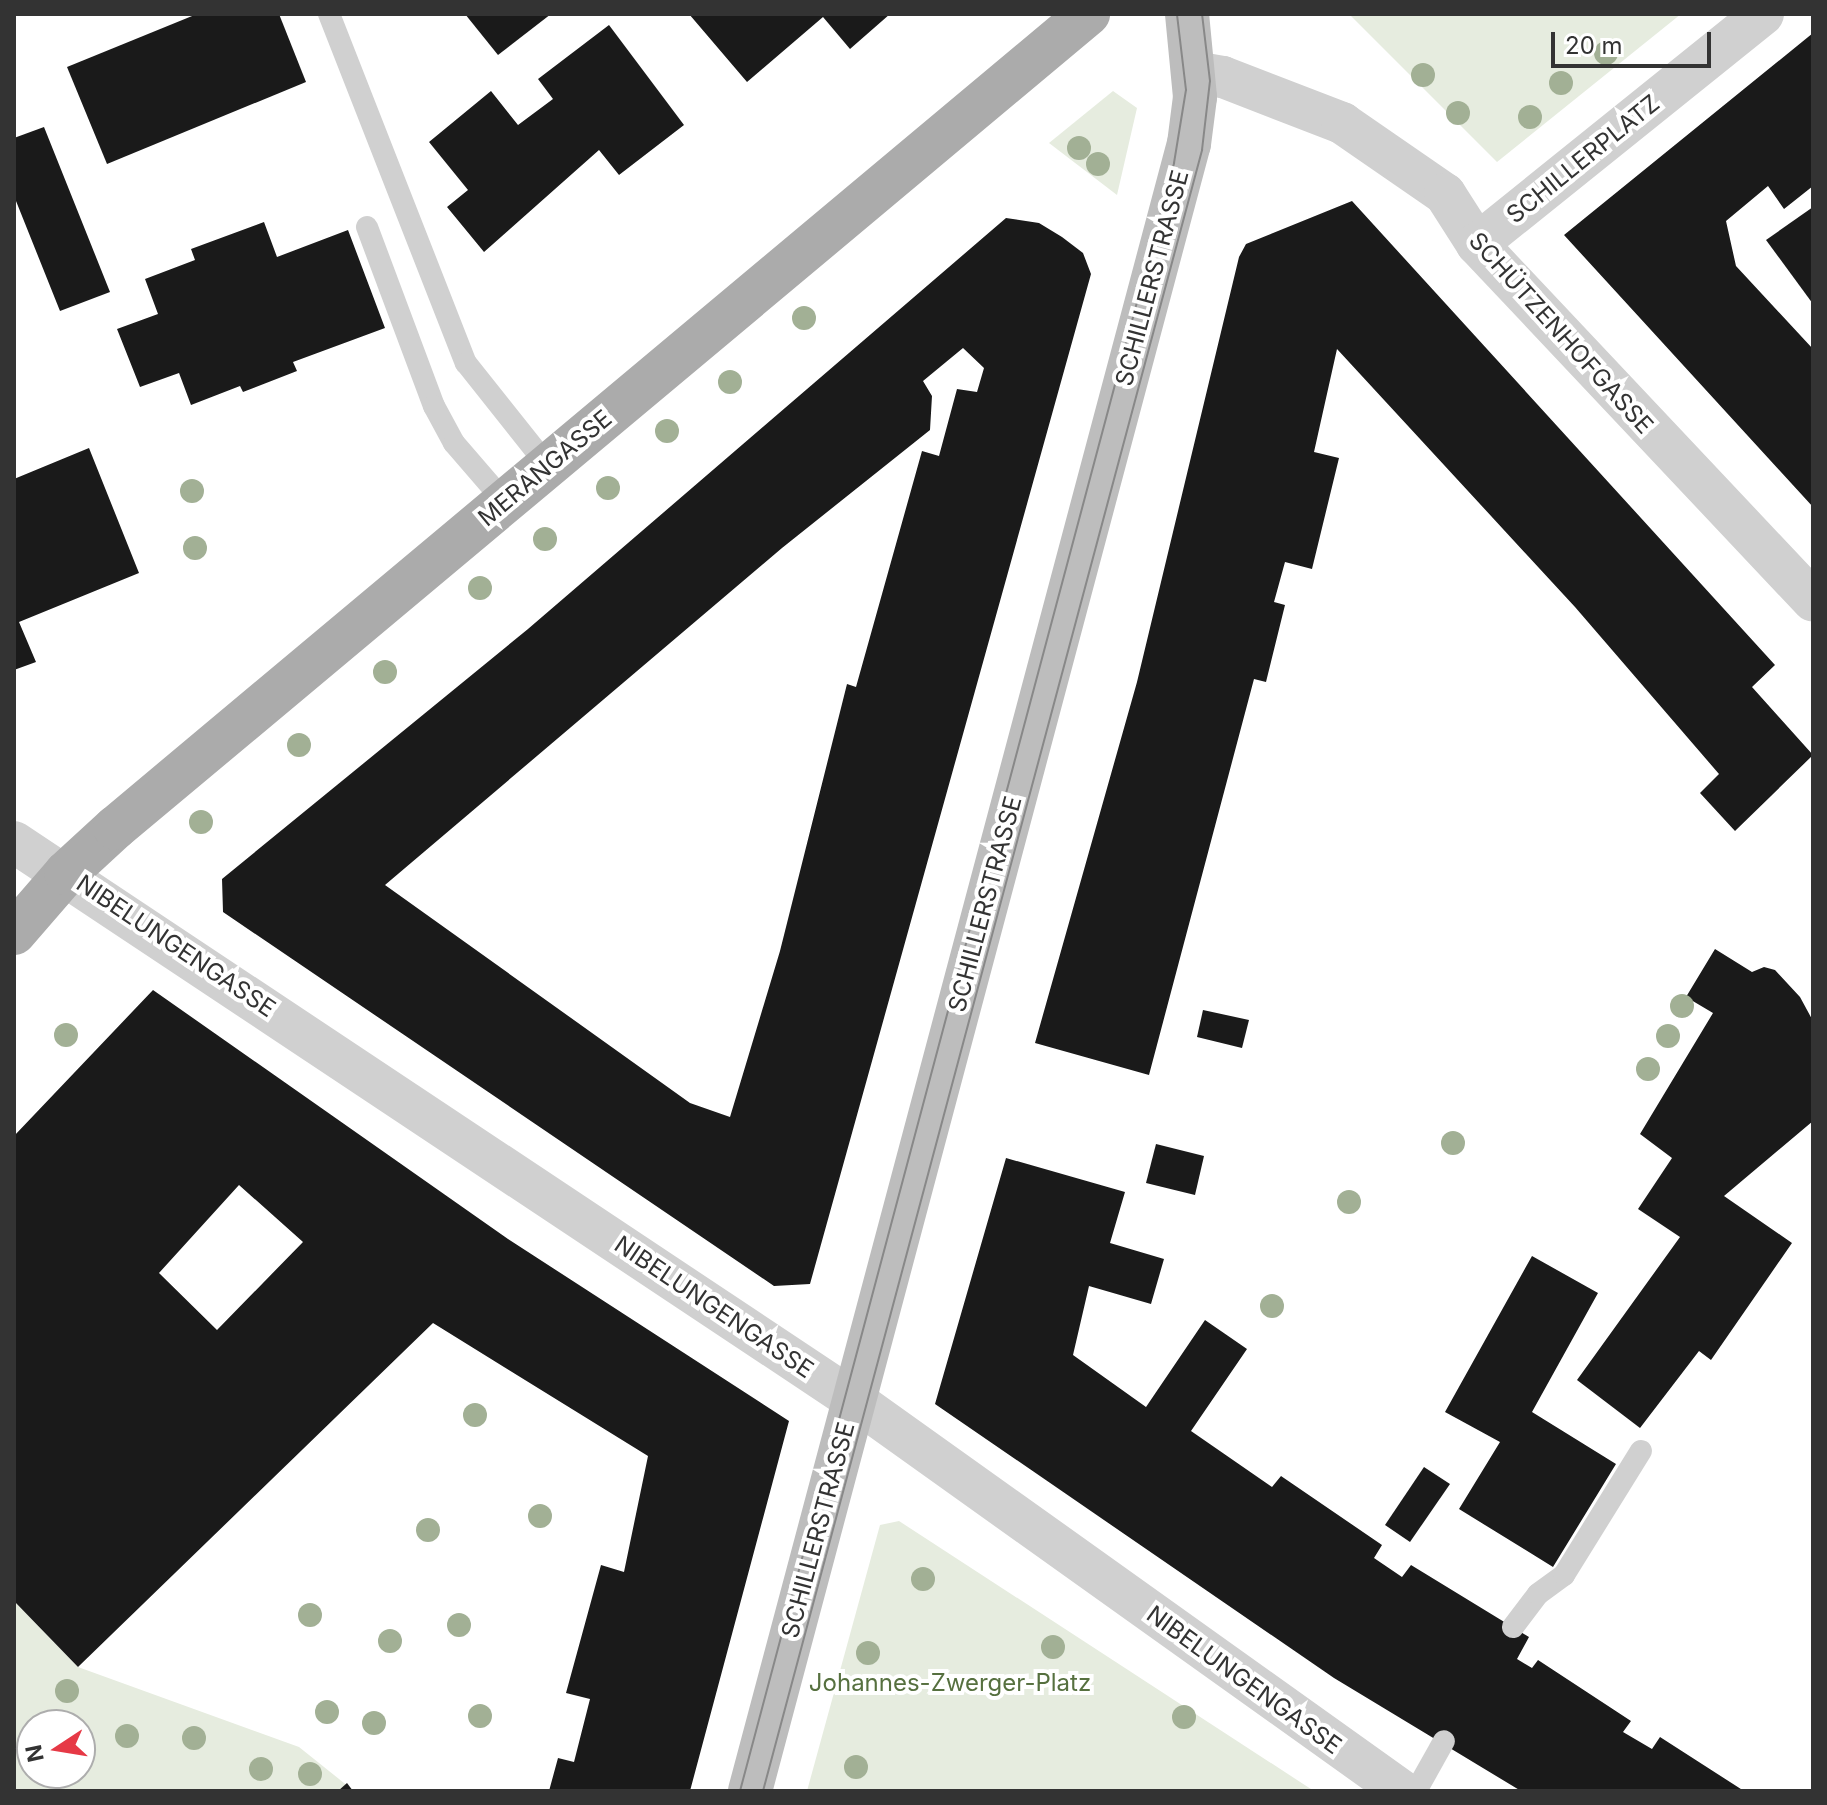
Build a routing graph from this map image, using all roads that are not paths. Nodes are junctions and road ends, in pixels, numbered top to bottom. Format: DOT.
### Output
graph roads {
  1 [pos="329,14"];
  2 [pos="1088,14"];
  3 [pos="1187,14"];
  4 [pos="1763,14"];
  5 [pos="1194,72"];
  6 [pos="367,227"];
  7 [pos="1477,244"];
  8 [pos="548,466"];
  9 [pos="505,502"];
  10 [pos="1813,600"];
  11 [pos="14,842"];
  12 [pos="66,873"];
  13 [pos="14,933"];
  14 [pos="853,1400"];
  15 [pos="1641,1451"];
  16 [pos="1513,1627"];
  17 [pos="1444,1741"];
  18 [pos="750,1791"];
  19 [pos="1402,1791"];
  20 [pos="1416,1791"];
  1 -- 8 [label="lane"];
  2 -- 8 [label="main road, MERANGASSE"];
  3 -- 5 [label="main road, SCHILLERSTRASSE"];
  4 -- 7 [label="street, SCHILLERPLATZ"];
  5 -- 7 [label="street, SCHÜTZENHOFGASSE"];
  5 -- 14 [label="main road, SCHILLERSTRASSE"];
  6 -- 9 [label="lane"];
  7 -- 10 [label="street, SCHÜTZENHOFGASSE"];
  8 -- 9 [label="main road, MERANGASSE"];
  9 -- 12 [label="main road, MERANGASSE"];
  11 -- 12 [label="street, NIBELUNGENGASSE"];
  12 -- 13 [label="main road, MERANGASSE"];
  12 -- 14 [label="street, NIBELUNGENGASSE"];
  14 -- 18 [label="main road, SCHILLERSTRASSE"];
  14 -- 19 [label="street, NIBELUNGENGASSE"];
  15 -- 16 [label="lane"];
  17 -- 20 [label="lane"];
}
